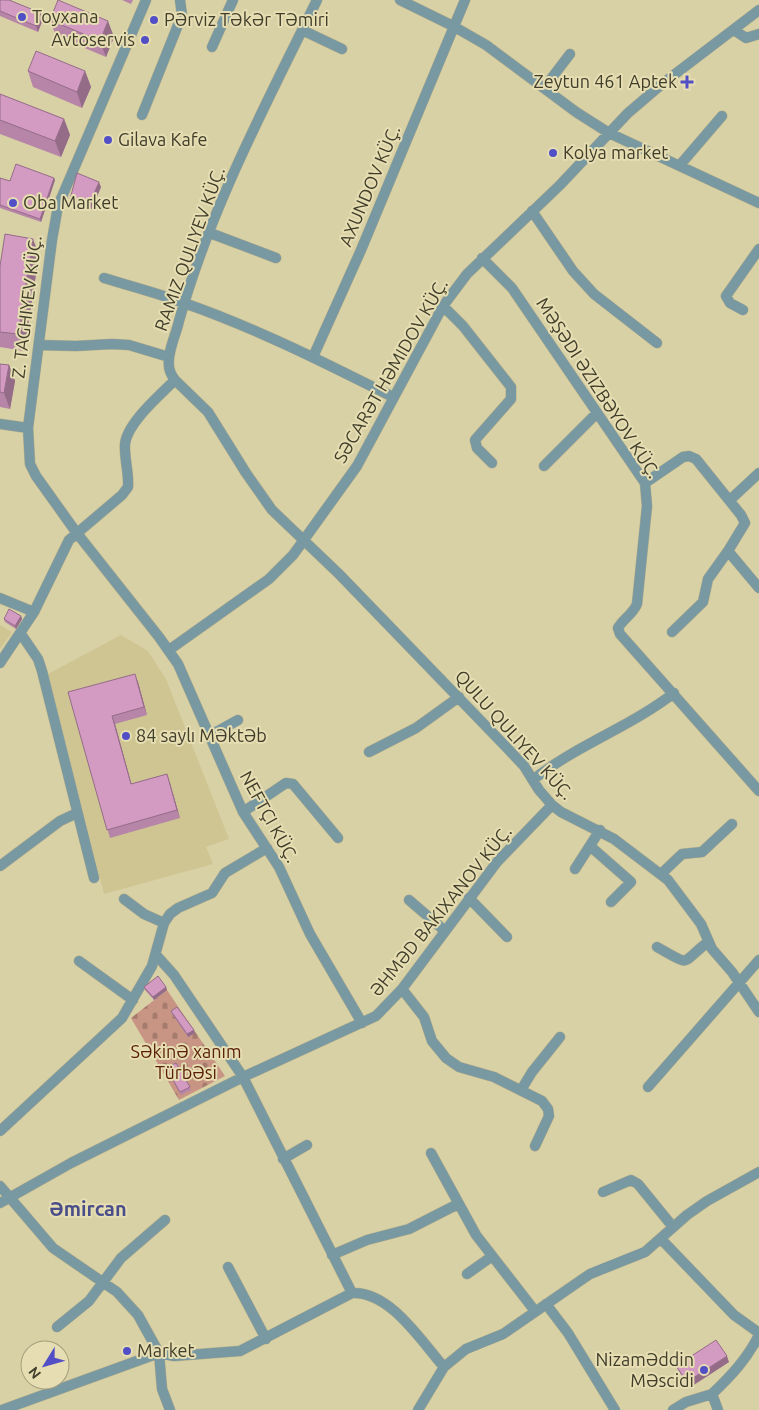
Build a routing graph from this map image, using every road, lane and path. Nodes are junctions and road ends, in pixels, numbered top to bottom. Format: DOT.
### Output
graph roads {
  1 [pos="146,0"];
  2 [pos="180,0"];
  3 [pos="233,0"];
  4 [pos="317,0"];
  5 [pos="400,0"];
  6 [pos="465,0"];
  7 [pos="759,10"];
  8 [pos="453,26"];
  9 [pos="302,30"];
  10 [pos="734,30"];
  11 [pos="759,34"];
  12 [pos="212,47"];
  13 [pos="342,49"];
  14 [pos="570,54"];
  15 [pos="544,88"];
  16 [pos="142,115"];
  17 [pos="722,116"];
  18 [pos="609,133"];
  19 [pos="680,165"];
  20 [pos="759,203"];
  21 [pos="532,211"];
  22 [pos="210,233"];
  23 [pos="759,249"];
  24 [pos="276,258"];
  25 [pos="482,258"];
  26 [pos="104,278"];
  27 [pos="184,303"];
  28 [pos="443,306"];
  29 [pos="743,310"];
  30 [pos="657,343"];
  31 [pos="39,345"];
  32 [pos="169,357"];
  33 [pos="313,357"];
  34 [pos="175,380"];
  35 [pos="393,398"];
  36 [pos="597,412"];
  37 [pos="0,424"];
  38 [pos="28,428"];
  39 [pos="492,463"];
  40 [pos="544,466"];
  41 [pos="759,473"];
  42 [pos="644,483"];
  43 [pos="730,500"];
  44 [pos="76,532"];
  45 [pos="303,539"];
  46 [pos="728,551"];
  47 [pos="759,588"];
  48 [pos="0,598"];
  49 [pos="34,612"];
  50 [pos="672,632"];
  51 [pos="21,634"];
  52 [pos="169,650"];
  53 [pos="0,663"];
  54 [pos="674,693"];
  55 [pos="459,697"];
  56 [pos="238,720"];
  57 [pos="209,736"];
  58 [pos="369,752"];
  59 [pos="534,780"];
  60 [pos="759,791"];
  61 [pos="552,805"];
  62 [pos="244,812"];
  63 [pos="76,813"];
  64 [pos="732,824"];
  65 [pos="600,830"];
  66 [pos="338,838"];
  67 [pos="590,846"];
  68 [pos="267,848"];
  69 [pos="0,866"];
  70 [pos="575,869"];
  71 [pos="662,873"];
  72 [pos="94,878"];
  73 [pos="469,898"];
  74 [pos="124,899"];
  75 [pos="408,900"];
  76 [pos="611,902"];
  77 [pos="164,923"];
  78 [pos="444,932"];
  79 [pos="508,937"];
  80 [pos="708,942"];
  81 [pos="657,947"];
  82 [pos="157,956"];
  83 [pos="759,960"];
  84 [pos="79,961"];
  85 [pos="740,983"];
  86 [pos="402,989"];
  87 [pos="133,1000"];
  88 [pos="759,1012"];
  89 [pos="362,1023"];
  90 [pos="560,1037"];
  91 [pos="243,1077"];
  92 [pos="648,1087"];
  93 [pos="521,1090"];
  94 [pos="0,1131"];
  95 [pos="307,1145"];
  96 [pos="535,1146"];
  97 [pos="431,1153"];
  98 [pos="283,1159"];
  99 [pos="759,1172"];
  100 [pos="0,1186"];
  101 [pos="603,1192"];
  102 [pos="4,1200"];
  103 [pos="458,1204"];
  104 [pos="165,1220"];
  105 [pos="673,1227"];
  106 [pos="661,1238"];
  107 [pos="332,1254"];
  108 [pos="491,1257"];
  109 [pos="228,1267"];
  110 [pos="467,1274"];
  111 [pos="102,1281"];
  112 [pos="352,1293"];
  113 [pos="546,1304"];
  114 [pos="535,1311"];
  115 [pos="57,1327"];
  116 [pos="759,1334"];
  117 [pos="266,1339"];
  118 [pos="159,1353"];
  119 [pos="444,1367"];
  120 [pos="712,1394"];
  121 [pos="2,1410"];
  122 [pos="170,1410"];
  123 [pos="418,1410"];
  124 [pos="615,1410"];
  125 [pos="673,1410"];
  126 [pos="718,1410"];
  1 -- 31 [label="street, Z. TAGHIYEV KÜÇ."];
  2 -- 16 [label="street"];
  3 -- 12 [label="street"];
  4 -- 9 [label="street, RAMIZ QULIYEV KÜÇ."];
  5 -- 8 [label="street"];
  6 -- 8 [label="street, AXUNDOV KÜÇ."];
  7 -- 10 [label="street, SƏCARƏT HƏMIDOV KÜÇ."];
  8 -- 15 [label="street"];
  8 -- 33 [label="street, AXUNDOV KÜÇ."];
  9 -- 13 [label="street"];
  9 -- 22 [label="street, RAMIZ QULIYEV KÜÇ."];
  10 -- 11 [label="street"];
  10 -- 18 [label="street, SƏCARƏT HƏMIDOV KÜÇ."];
  14 -- 15 [label="street"];
  15 -- 18 [label="street"];
  17 -- 19 [label="street"];
  18 -- 19 [label="street"];
  18 -- 21 [label="street, SƏCARƏT HƏMIDOV KÜÇ."];
  19 -- 20 [label="street"];
  21 -- 25 [label="street, SƏCARƏT HƏMIDOV KÜÇ."];
  21 -- 30 [label="street"];
  22 -- 24 [label="street"];
  22 -- 27 [label="street, RAMIZ QULIYEV KÜÇ."];
  23 -- 29 [label="street"];
  25 -- 28 [label="street, SƏCARƏT HƏMIDOV KÜÇ."];
  25 -- 36 [label="street, MƏŞƏDI ƏZIZBƏYOV KÜÇ."];
  26 -- 27 [label="street"];
  27 -- 32 [label="street, RAMIZ QULIYEV KÜÇ."];
  27 -- 33 [label="street"];
  28 -- 35 [label="street, SƏCARƏT HƏMIDOV KÜÇ."];
  28 -- 39 [label="street"];
  31 -- 32 [label="street"];
  31 -- 38 [label="street, Z. TAGHIYEV KÜÇ."];
  32 -- 34 [label="street, RAMIZ QULIYEV KÜÇ."];
  33 -- 35 [label="street"];
  34 -- 44 [label="street"];
  34 -- 45 [label="street"];
  35 -- 45 [label="street, SƏCARƏT HƏMIDOV KÜÇ."];
  36 -- 40 [label="street"];
  36 -- 42 [label="street, MƏŞƏDI ƏZIZBƏYOV KÜÇ."];
  37 -- 38 [label="street"];
  38 -- 44 [label="street, NEFTÇI KÜÇ."];
  41 -- 43 [label="street"];
  42 -- 43 [label="street"];
  42 -- 54 [label="street, MƏŞƏDI ƏZIZBƏYOV KÜÇ."];
  43 -- 46 [label="street"];
  44 -- 49 [label="street"];
  44 -- 52 [label="street, NEFTÇI KÜÇ."];
  45 -- 52 [label="street, SƏCARƏT HƏMIDOV KÜÇ."];
  45 -- 55 [label="street, QULU QULIYEV KÜÇ."];
  46 -- 47 [label="street"];
  46 -- 50 [label="street"];
  48 -- 49 [label="street"];
  49 -- 51 [label="street"];
  51 -- 53 [label="street"];
  51 -- 63 [label="street"];
  52 -- 57 [label="street, NEFTÇI KÜÇ."];
  54 -- 59 [label="street"];
  54 -- 60 [label="street, MƏŞƏDI ƏZIZBƏYOV KÜÇ."];
  55 -- 58 [label="street"];
  55 -- 59 [label="street, QULU QULIYEV KÜÇ."];
  56 -- 57 [label="street"];
  57 -- 62 [label="street, NEFTÇI KÜÇ."];
  59 -- 61 [label="street, QULU QULIYEV KÜÇ."];
  61 -- 65 [label="street, QULU QULIYEV KÜÇ."];
  61 -- 73 [label="street"];
  62 -- 66 [label="street"];
  62 -- 68 [label="street, NEFTÇI KÜÇ."];
  63 -- 69 [label="street"];
  63 -- 72 [label="street"];
  64 -- 71 [label="street"];
  65 -- 67 [label="street"];
  65 -- 71 [label="street, QULU QULIYEV KÜÇ."];
  67 -- 70 [label="street"];
  67 -- 76 [label="street"];
  68 -- 77 [label="street"];
  68 -- 89 [label="street, NEFTÇI KÜÇ."];
  71 -- 80 [label="street, QULU QULIYEV KÜÇ."];
  73 -- 78 [label="street"];
  73 -- 79 [label="street"];
  74 -- 77 [label="street"];
  75 -- 78 [label="street"];
  77 -- 82 [label="street"];
  78 -- 86 [label="street"];
  80 -- 81 [label="street"];
  80 -- 85 [label="street, QULU QULIYEV KÜÇ."];
  82 -- 87 [label="street"];
  82 -- 91 [label="street"];
  83 -- 85 [label="street"];
  84 -- 87 [label="street"];
  85 -- 88 [label="street, QULU QULIYEV KÜÇ."];
  85 -- 92 [label="street"];
  86 -- 89 [label="street"];
  86 -- 93 [label="street"];
  87 -- 94 [label="street"];
  89 -- 91 [label="street"];
  90 -- 93 [label="street"];
  91 -- 98 [label="street"];
  91 -- 102 [label="street"];
  93 -- 96 [label="street"];
  95 -- 98 [label="street"];
  97 -- 103 [label="street"];
  98 -- 107 [label="street"];
  99 -- 105 [label="street"];
  100 -- 102 [label="street"];
  101 -- 105 [label="street"];
  102 -- 111 [label="street"];
  103 -- 107 [label="street"];
  103 -- 108 [label="street"];
  104 -- 111 [label="street"];
  105 -- 106 [label="street"];
  106 -- 113 [label="street"];
  106 -- 116 [label="street"];
  107 -- 112 [label="street"];
  108 -- 110 [label="street"];
  108 -- 114 [label="street"];
  109 -- 117 [label="street"];
  111 -- 115 [label="street"];
  111 -- 118 [label="street"];
  112 -- 117 [label="street"];
  112 -- 119 [label="street"];
  113 -- 114 [label="street"];
  113 -- 124 [label="street"];
  114 -- 119 [label="street"];
  116 -- 120 [label="street"];
  117 -- 118 [label="street"];
  118 -- 121 [label="street"];
  118 -- 122 [label="street"];
  119 -- 123 [label="street"];
  120 -- 125 [label="street"];
  120 -- 126 [label="street"];
}
